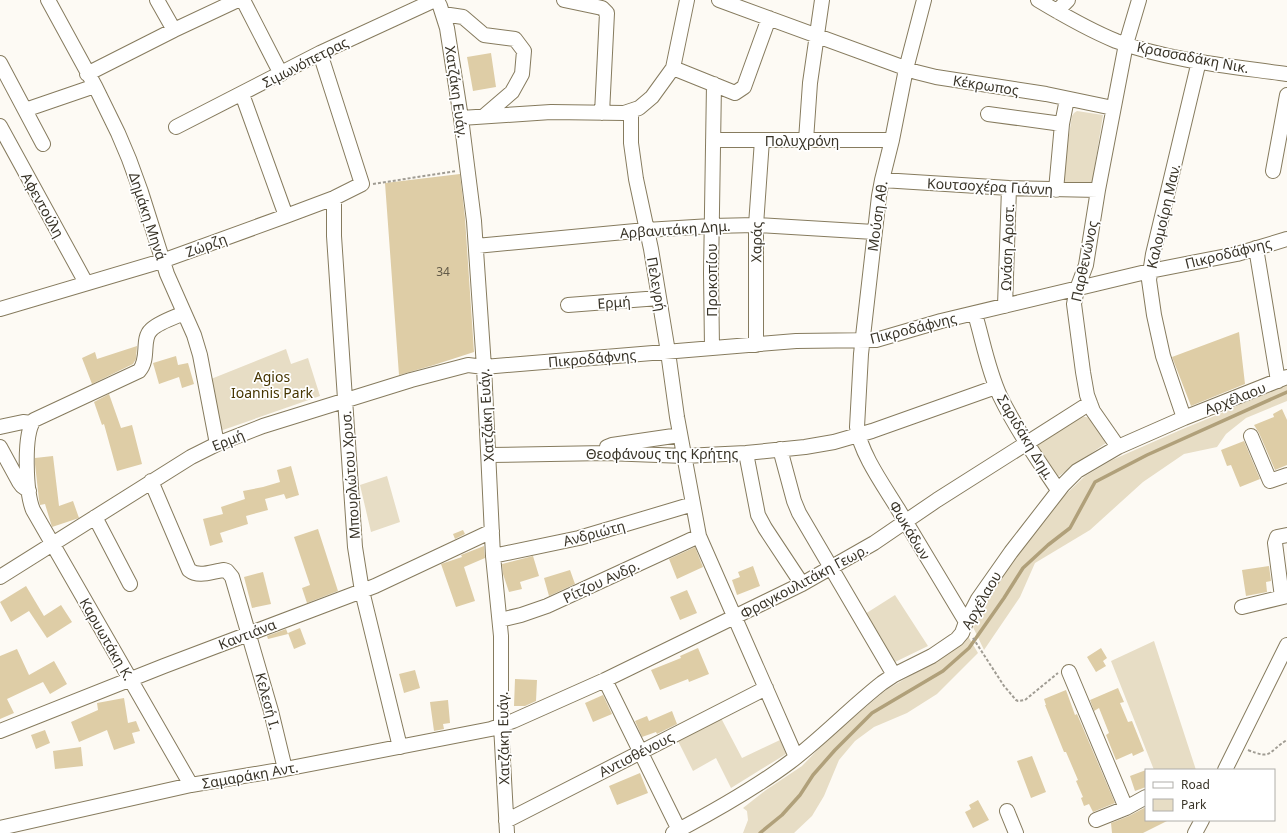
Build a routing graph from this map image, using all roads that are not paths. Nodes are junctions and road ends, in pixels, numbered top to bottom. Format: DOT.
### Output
graph roads {
  1 [pos="48,0"];
  2 [pos="157,0"];
  3 [pos="238,0"];
  4 [pos="243,0"];
  5 [pos="436,0"];
  6 [pos="564,0"];
  7 [pos="688,0"];
  8 [pos="719,0"];
  9 [pos="822,0"];
  10 [pos="924,0"];
  11 [pos="1038,0"];
  12 [pos="1068,0"];
  13 [pos="1140,0"];
  14 [pos="1057,11"];
  15 [pos="443,14"];
  16 [pos="769,18"];
  17 [pos="174,30"];
  18 [pos="817,35"];
  19 [pos="1126,44"];
  20 [pos="320,53"];
  21 [pos="1198,61"];
  22 [pos="0,63"];
  23 [pos="673,68"];
  24 [pos="906,69"];
  25 [pos="87,74"];
  26 [pos="281,74"];
  27 [pos="1287,74"];
  28 [pos="714,84"];
  29 [pos="95,86"];
  30 [pos="242,94"];
  31 [pos="1287,95"];
  32 [pos="1067,98"];
  33 [pos="1113,108"];
  34 [pos="25,110"];
  35 [pos="631,112"];
  36 [pos="602,114"];
  37 [pos="988,114"];
  38 [pos="484,116"];
  39 [pos="461,118"];
  40 [pos="1062,124"];
  41 [pos="0,126"];
  42 [pos="176,127"];
  43 [pos="713,140"];
  44 [pos="762,140"];
  45 [pos="806,140"];
  46 [pos="892,140"];
  47 [pos="43,144"];
  48 [pos="1273,171"];
  49 [pos="882,180"];
  50 [pos="1009,188"];
  51 [pos="1056,190"];
  52 [pos="1098,190"];
  53 [pos="334,198"];
  54 [pos="286,216"];
  55 [pos="756,225"];
  56 [pos="711,226"];
  57 [pos="646,230"];
  58 [pos="874,232"];
  59 [pos="1287,238"];
  60 [pos="476,246"];
  61 [pos="1256,248"];
  62 [pos="162,260"];
  63 [pos="1150,271"];
  64 [pos="86,283"];
  65 [pos="1077,288"];
  66 [pos="659,298"];
  67 [pos="568,305"];
  68 [pos="1005,306"];
  69 [pos="0,309"];
  70 [pos="184,313"];
  71 [pos="975,314"];
  72 [pos="863,341"];
  73 [pos="756,345"];
  74 [pos="712,348"];
  75 [pos="668,352"];
  76 [pos="484,367"];
  77 [pos="1283,379"];
  78 [pos="996,387"];
  79 [pos="346,400"];
  80 [pos="1090,403"];
  81 [pos="1184,418"];
  82 [pos="32,423"];
  83 [pos="0,427"];
  84 [pos="680,435"];
  85 [pos="858,435"];
  86 [pos="1251,436"];
  87 [pos="1027,443"];
  88 [pos="217,444"];
  89 [pos="0,447"];
  90 [pos="1118,447"];
  91 [pos="780,449"];
  92 [pos="746,452"];
  93 [pos="606,453"];
  94 [pos="489,455"];
  95 [pos="684,456"];
  96 [pos="1287,474"];
  97 [pos="151,481"];
  98 [pos="1058,490"];
  99 [pos="29,491"];
  100 [pos="693,504"];
  101 [pos="95,517"];
  102 [pos="906,522"];
  103 [pos="492,531"];
  104 [pos="1287,535"];
  105 [pos="699,536"];
  106 [pos="52,544"];
  107 [pos="494,556"];
  108 [pos="831,569"];
  109 [pos="0,577"];
  110 [pos="130,584"];
  111 [pos="802,584"];
  112 [pos="362,591"];
  113 [pos="1284,596"];
  114 [pos="1242,607"];
  115 [pos="736,617"];
  116 [pos="500,620"];
  117 [pos="966,622"];
  118 [pos="249,633"];
  119 [pos="1287,645"];
  120 [pos="1069,672"];
  121 [pos="894,675"];
  122 [pos="130,680"];
  123 [pos="605,680"];
  124 [pos="766,688"];
  125 [pos="501,725"];
  126 [pos="0,731"];
  127 [pos="400,747"];
  128 [pos="640,752"];
  129 [pos="796,757"];
  130 [pos="285,769"];
  131 [pos="1225,769"];
  132 [pos="190,785"];
  133 [pos="1145,798"];
  134 [pos="1126,808"];
  135 [pos="1007,811"];
  136 [pos="1096,820"];
  137 [pos="1201,821"];
  138 [pos="507,827"];
  139 [pos="0,828"];
  140 [pos="676,831"];
  141 [pos="1016,833"];
  142 [pos="1195,833"];
  1 -- 25 [label="street, Δημάκη Μηνά"];
  2 -- 17 [label="street"];
  3 -- 17 [label="street"];
  4 -- 26 [label="street"];
  5 -- 15 [label="street, Χατζάκη Ευάγ."];
  5 -- 20 [label="street, Σιμωνόπετρας"];
  6 -- 36 [label="street"];
  7 -- 23 [label="street"];
  8 -- 16 [label="street, Κέκρωπος"];
  9 -- 18 [label="street"];
  10 -- 24 [label="street, Μούση Αθ."];
  11 -- 14 [label="street, Κρασσαδάκη Νικ."];
  12 -- 14 [label="street"];
  13 -- 19 [label="street, Παρθενώνος"];
  14 -- 19 [label="street, Κρασσαδάκη Νικ."];
  15 -- 38 [label="street"];
  15 -- 39 [label="street, Χατζάκη Ευάγ."];
  16 -- 18 [label="street, Κέκρωπος"];
  16 -- 28 [label="street"];
  17 -- 25 [label="street"];
  18 -- 24 [label="street, Κέκρωπος"];
  18 -- 45 [label="street"];
  19 -- 21 [label="street, Κρασσαδάκη Νικ."];
  19 -- 33 [label="street, Παρθενώνος"];
  20 -- 26 [label="street, Σιμωνόπετρας"];
  20 -- 53 [label="street, Ζώρζη"];
  21 -- 27 [label="street, Κρασσαδάκη Νικ."];
  21 -- 63 [label="street, Καλομοίρη Μαν."];
  22 -- 34 [label="street"];
  23 -- 28 [label="street"];
  23 -- 35 [label="street"];
  24 -- 32 [label="street, Κέκρωπος"];
  24 -- 46 [label="street, Μούση Αθ."];
  25 -- 29 [label="street, Δημάκη Μηνά"];
  26 -- 30 [label="street, Σιμωνόπετρας"];
  28 -- 43 [label="street, Προκοπίου"];
  29 -- 34 [label="street"];
  29 -- 62 [label="street, Δημάκη Μηνά"];
  30 -- 42 [label="street, Σιμωνόπετρας"];
  30 -- 54 [label="street"];
  31 -- 48 [label="street"];
  32 -- 33 [label="street, Κέκρωπος"];
  32 -- 40 [label="street"];
  33 -- 52 [label="street, Παρθενώνος"];
  34 -- 47 [label="street"];
  35 -- 36 [label="street"];
  35 -- 57 [label="street, Πελεγρή"];
  36 -- 38 [label="street"];
  37 -- 40 [label="street, Κέκρωπος"];
  38 -- 39 [label="street"];
  39 -- 60 [label="street, Χατζάκη Ευάγ."];
  40 -- 51 [label="street"];
  41 -- 64 [label="street, Αφεντούλη"];
  43 -- 44 [label="street, Πολυχρόνη"];
  43 -- 56 [label="street, Προκοπίου"];
  44 -- 45 [label="street, Πολυχρόνη"];
  44 -- 55 [label="street, Χαράς"];
  45 -- 46 [label="street, Πολυχρόνη"];
  46 -- 49 [label="street, Μούση Αθ."];
  49 -- 50 [label="street, Κουτσοχέρα Γιάννη"];
  49 -- 58 [label="street, Μούση Αθ."];
  50 -- 51 [label="street, Κουτσοχέρα Γιάννη"];
  50 -- 68 [label="street, Ωνάση Αριστ."];
  51 -- 52 [label="street, Κουτσοχέρα Γιάννη"];
  52 -- 65 [label="street, Παρθενώνος"];
  53 -- 54 [label="street, Ζώρζη"];
  53 -- 79 [label="street, Μπουρλώτου Χρυσ."];
  54 -- 62 [label="street, Ζώρζη"];
  55 -- 56 [label="street, Αρβανιτάκη Δημ."];
  55 -- 58 [label="street, Αρβανιτάκη Δημ."];
  55 -- 73 [label="street, Χαράς"];
  56 -- 57 [label="street, Αρβανιτάκη Δημ."];
  56 -- 74 [label="street, Προκοπίου"];
  57 -- 60 [label="street, Αρβανιτάκη Δημ."];
  57 -- 66 [label="street, Πελεγρή"];
  58 -- 72 [label="street, Μούση Αθ."];
  59 -- 61 [label="street, Πικροδάφνης"];
  60 -- 76 [label="street, Χατζάκη Ευάγ."];
  61 -- 63 [label="street, Πικροδάφνης"];
  61 -- 77 [label="street"];
  62 -- 64 [label="street, Ζώρζη"];
  62 -- 70 [label="street, Δημάκη Μηνά"];
  63 -- 65 [label="street, Πικροδάφνης"];
  63 -- 81 [label="street, Καλομοίρη Μαν."];
  64 -- 69 [label="street, Ζώρζη"];
  65 -- 68 [label="street, Πικροδάφνης"];
  65 -- 80 [label="street, Παρθενώνος"];
  66 -- 67 [label="street, Ερμή"];
  66 -- 75 [label="street, Πελεγρή"];
  68 -- 71 [label="street, Πικροδάφνης"];
  70 -- 82 [label="street"];
  70 -- 88 [label="street, Δημάκη Μηνά"];
  71 -- 72 [label="street, Πικροδάφνης"];
  71 -- 78 [label="street, Σαριδάκη Δημ."];
  72 -- 73 [label="street, Πικροδάφνης"];
  72 -- 85 [label="street, Μούση Αθ."];
  73 -- 74 [label="street, Πικροδάφνης"];
  74 -- 75 [label="street, Πικροδάφνης"];
  75 -- 76 [label="street, Πικροδάφνης"];
  75 -- 84 [label="street, Πελεγρή"];
  76 -- 79 [label="street, Ερμή"];
  76 -- 94 [label="street, Χατζάκη Ευάγ."];
  77 -- 81 [label="street, Αρχέλαου"];
  78 -- 85 [label="street, Θεοφάνους της Κρήτης"];
  78 -- 87 [label="street, Σαριδάκη Δημ."];
  79 -- 88 [label="street, Ερμή"];
  79 -- 112 [label="street, Μπουρλώτου Χρυσ."];
  80 -- 87 [label="street, Φραγκουλιτάκη Γεωρ."];
  80 -- 90 [label="street, Παρθενώνος"];
  81 -- 90 [label="street, Αρχέλαου"];
  82 -- 83 [label="street"];
  82 -- 99 [label="street, Καρυωτάκη Κ."];
  84 -- 93 [label="street"];
  84 -- 95 [label="street, Πελεγρή"];
  85 -- 91 [label="street, Θεοφάνους της Κρήτης"];
  85 -- 102 [label="street, Φωκάδων"];
  86 -- 96 [label="street"];
  87 -- 98 [label="street, Σαριδάκη Δημ."];
  87 -- 102 [label="street, Φραγκουλιτάκη Γεωρ."];
  88 -- 97 [label="street, Ερμή"];
  89 -- 99 [label="street, Καρυωτάκη Κ."];
  90 -- 98 [label="street, Αρχέλαου"];
  91 -- 92 [label="street, Θεοφάνους της Κρήτης"];
  91 -- 108 [label="street"];
  92 -- 95 [label="street, Θεοφάνους της Κρήτης"];
  92 -- 111 [label="street"];
  93 -- 94 [label="street, Θεοφάνους της Κρήτης"];
  93 -- 95 [label="street, Θεοφάνους της Κρήτης"];
  94 -- 103 [label="street, Χατζάκη Ευάγ."];
  95 -- 100 [label="street, Πελεγρή"];
  97 -- 101 [label="street, Ερμή"];
  97 -- 118 [label="street, Κελεσή Ι."];
  98 -- 117 [label="street, Αρχέλαου"];
  99 -- 106 [label="street, Καρυωτάκη Κ."];
  100 -- 105 [label="street, Πελεγρή"];
  100 -- 107 [label="street, Ανδριώτη"];
  101 -- 106 [label="street, Ερμή"];
  101 -- 110 [label="street"];
  102 -- 108 [label="street, Φραγκουλιτάκη Γεωρ."];
  102 -- 117 [label="street, Φωκάδων"];
  103 -- 107 [label="street, Χατζάκη Ευάγ."];
  103 -- 112 [label="street, Καντιάνα"];
  104 -- 113 [label="street"];
  105 -- 115 [label="street, Πελεγρή"];
  105 -- 116 [label="street, Ρίτζου Ανδρ."];
  106 -- 109 [label="street, Ερμή"];
  106 -- 122 [label="street, Καρυωτάκη Κ."];
  107 -- 116 [label="street, Χατζάκη Ευάγ."];
  108 -- 111 [label="street, Φραγκουλιτάκη Γεωρ."];
  108 -- 121 [label="street"];
  111 -- 115 [label="street, Φραγκουλιτάκη Γεωρ."];
  112 -- 118 [label="street, Καντιάνα"];
  112 -- 127 [label="street, Μπουρλώτου Χρυσ."];
  113 -- 114 [label="street"];
  115 -- 123 [label="street, Φραγκουλιτάκη Γεωρ."];
  115 -- 124 [label="street, Πελεγρή"];
  116 -- 125 [label="street, Χατζάκη Ευάγ."];
  117 -- 121 [label="street, Αρχέλαου"];
  118 -- 122 [label="street, Καντιάνα"];
  118 -- 130 [label="street, Κελεσή Ι."];
  119 -- 131 [label="street"];
  120 -- 134 [label="street"];
  121 -- 129 [label="street, Αρχέλαου"];
  122 -- 126 [label="street, Καντιάνα"];
  122 -- 132 [label="street, Καρυωτάκη Κ."];
  123 -- 125 [label="street, Φραγκουλιτάκη Γεωρ."];
  123 -- 128 [label="street"];
  124 -- 128 [label="street, Αντισθένους"];
  124 -- 129 [label="street, Πελεγρή"];
  125 -- 127 [label="street, Σαμαράκη Αντ."];
  125 -- 138 [label="street, Χατζάκη Ευάγ."];
  127 -- 130 [label="street, Σαμαράκη Αντ."];
  128 -- 138 [label="street, Αντισθένους"];
  128 -- 140 [label="street"];
  129 -- 140 [label="street, Αρχέλαου"];
  130 -- 132 [label="street, Σαμαράκη Αντ."];
  132 -- 139 [label="street, Σαμαράκη Αντ."];
  133 -- 134 [label="street"];
  134 -- 136 [label="street"];
  135 -- 141 [label="street"];
  137 -- 142 [label="street"];
}
